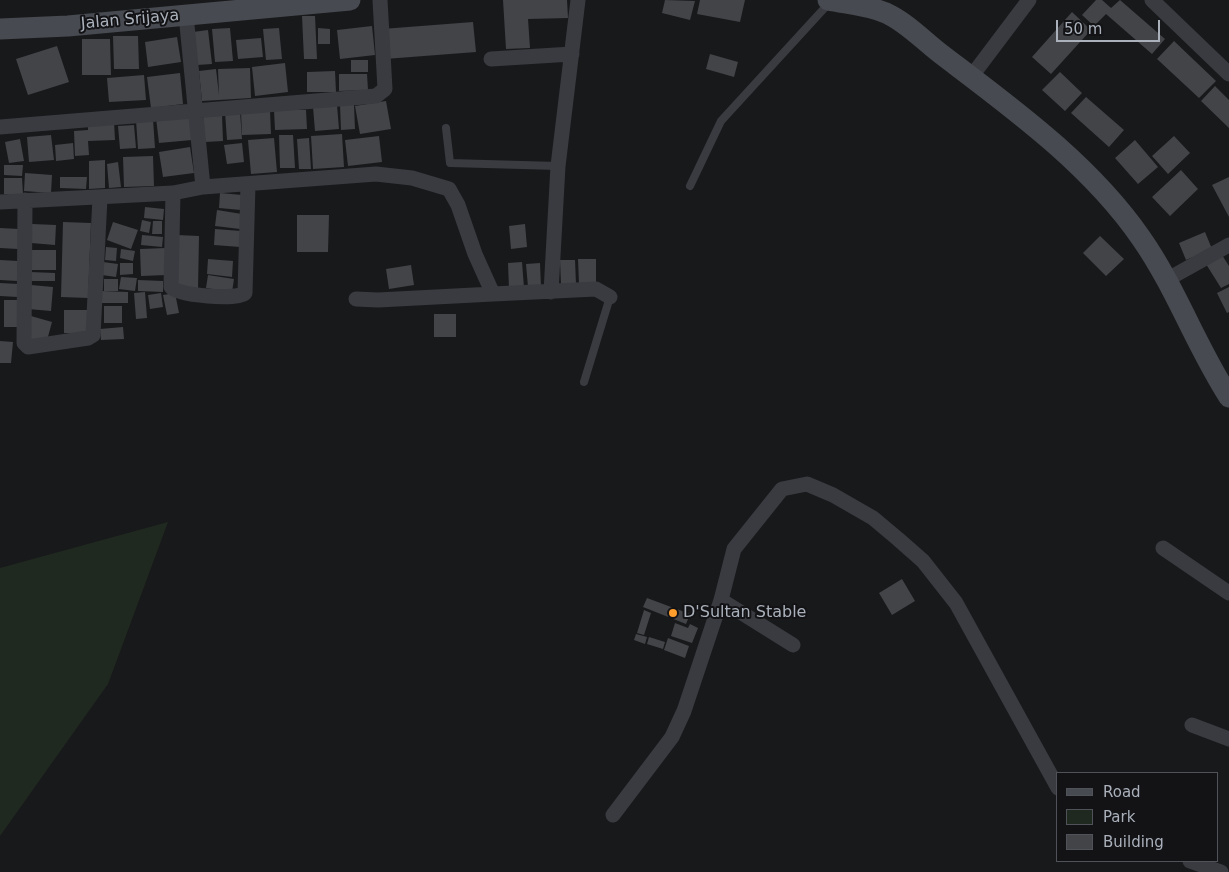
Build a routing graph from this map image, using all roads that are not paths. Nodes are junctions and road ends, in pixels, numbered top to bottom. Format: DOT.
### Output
graph roads {
  1 [pos="350,0"];
  2 [pos="380,0"];
  3 [pos="578,0"];
  4 [pos="829,0"];
  5 [pos="1029,0"];
  6 [pos="1152,0"];
  7 [pos="194,9"];
  8 [pos="0,29"];
  9 [pos="572,54"];
  10 [pos="491,59"];
  11 [pos="1229,74"];
  12 [pos="972,77"];
  13 [pos="196,110"];
  14 [pos="0,127"];
  15 [pos="446,128"];
  16 [pos="558,166"];
  17 [pos="248,185"];
  18 [pos="690,186"];
  19 [pos="203,187"];
  20 [pos="173,193"];
  21 [pos="100,198"];
  22 [pos="25,200"];
  23 [pos="0,202"];
  24 [pos="1229,246"];
  25 [pos="1168,279"];
  26 [pos="551,292"];
  27 [pos="493,294"];
  28 [pos="610,296"];
  29 [pos="356,299"];
  30 [pos="584,382"];
  31 [pos="1228,396"];
  32 [pos="1163,548"];
  33 [pos="1229,593"];
  34 [pos="721,600"];
  35 [pos="793,645"];
  36 [pos="1192,726"];
  37 [pos="1229,739"];
  38 [pos="1056,784"];
  39 [pos="613,815"];
  40 [pos="1193,862"];
  41 [pos="1221,872"];
  1 -- 7 [label="street, Jalan Srijaya"];
  2 -- 13 [label="street"];
  3 -- 9 [label="street"];
  4 -- 12 [label="street"];
  4 -- 18 [label="lane"];
  5 -- 12 [label="street"];
  6 -- 11 [label="street"];
  7 -- 8 [label="street, Jalan Srijaya"];
  7 -- 13 [label="street"];
  9 -- 10 [label="street"];
  9 -- 16 [label="street"];
  12 -- 25 [label="street"];
  13 -- 14 [label="street"];
  13 -- 19 [label="street"];
  15 -- 16 [label="lane"];
  16 -- 26 [label="street"];
  17 -- 19 [label="street"];
  17 -- 20 [label="street"];
  17 -- 27 [label="street"];
  19 -- 20 [label="street"];
  20 -- 21 [label="street"];
  21 -- 22 [label="street"];
  21 -- 22 [label="street"];
  22 -- 23 [label="street"];
  24 -- 25 [label="street"];
  25 -- 31 [label="street"];
  26 -- 27 [label="street"];
  26 -- 28 [label="street"];
  27 -- 29 [label="street"];
  28 -- 30 [label="lane"];
  32 -- 33 [label="street"];
  34 -- 35 [label="street"];
  34 -- 38 [label="street"];
  34 -- 39 [label="street"];
  36 -- 37 [label="street"];
  40 -- 41 [label="street"];
}
